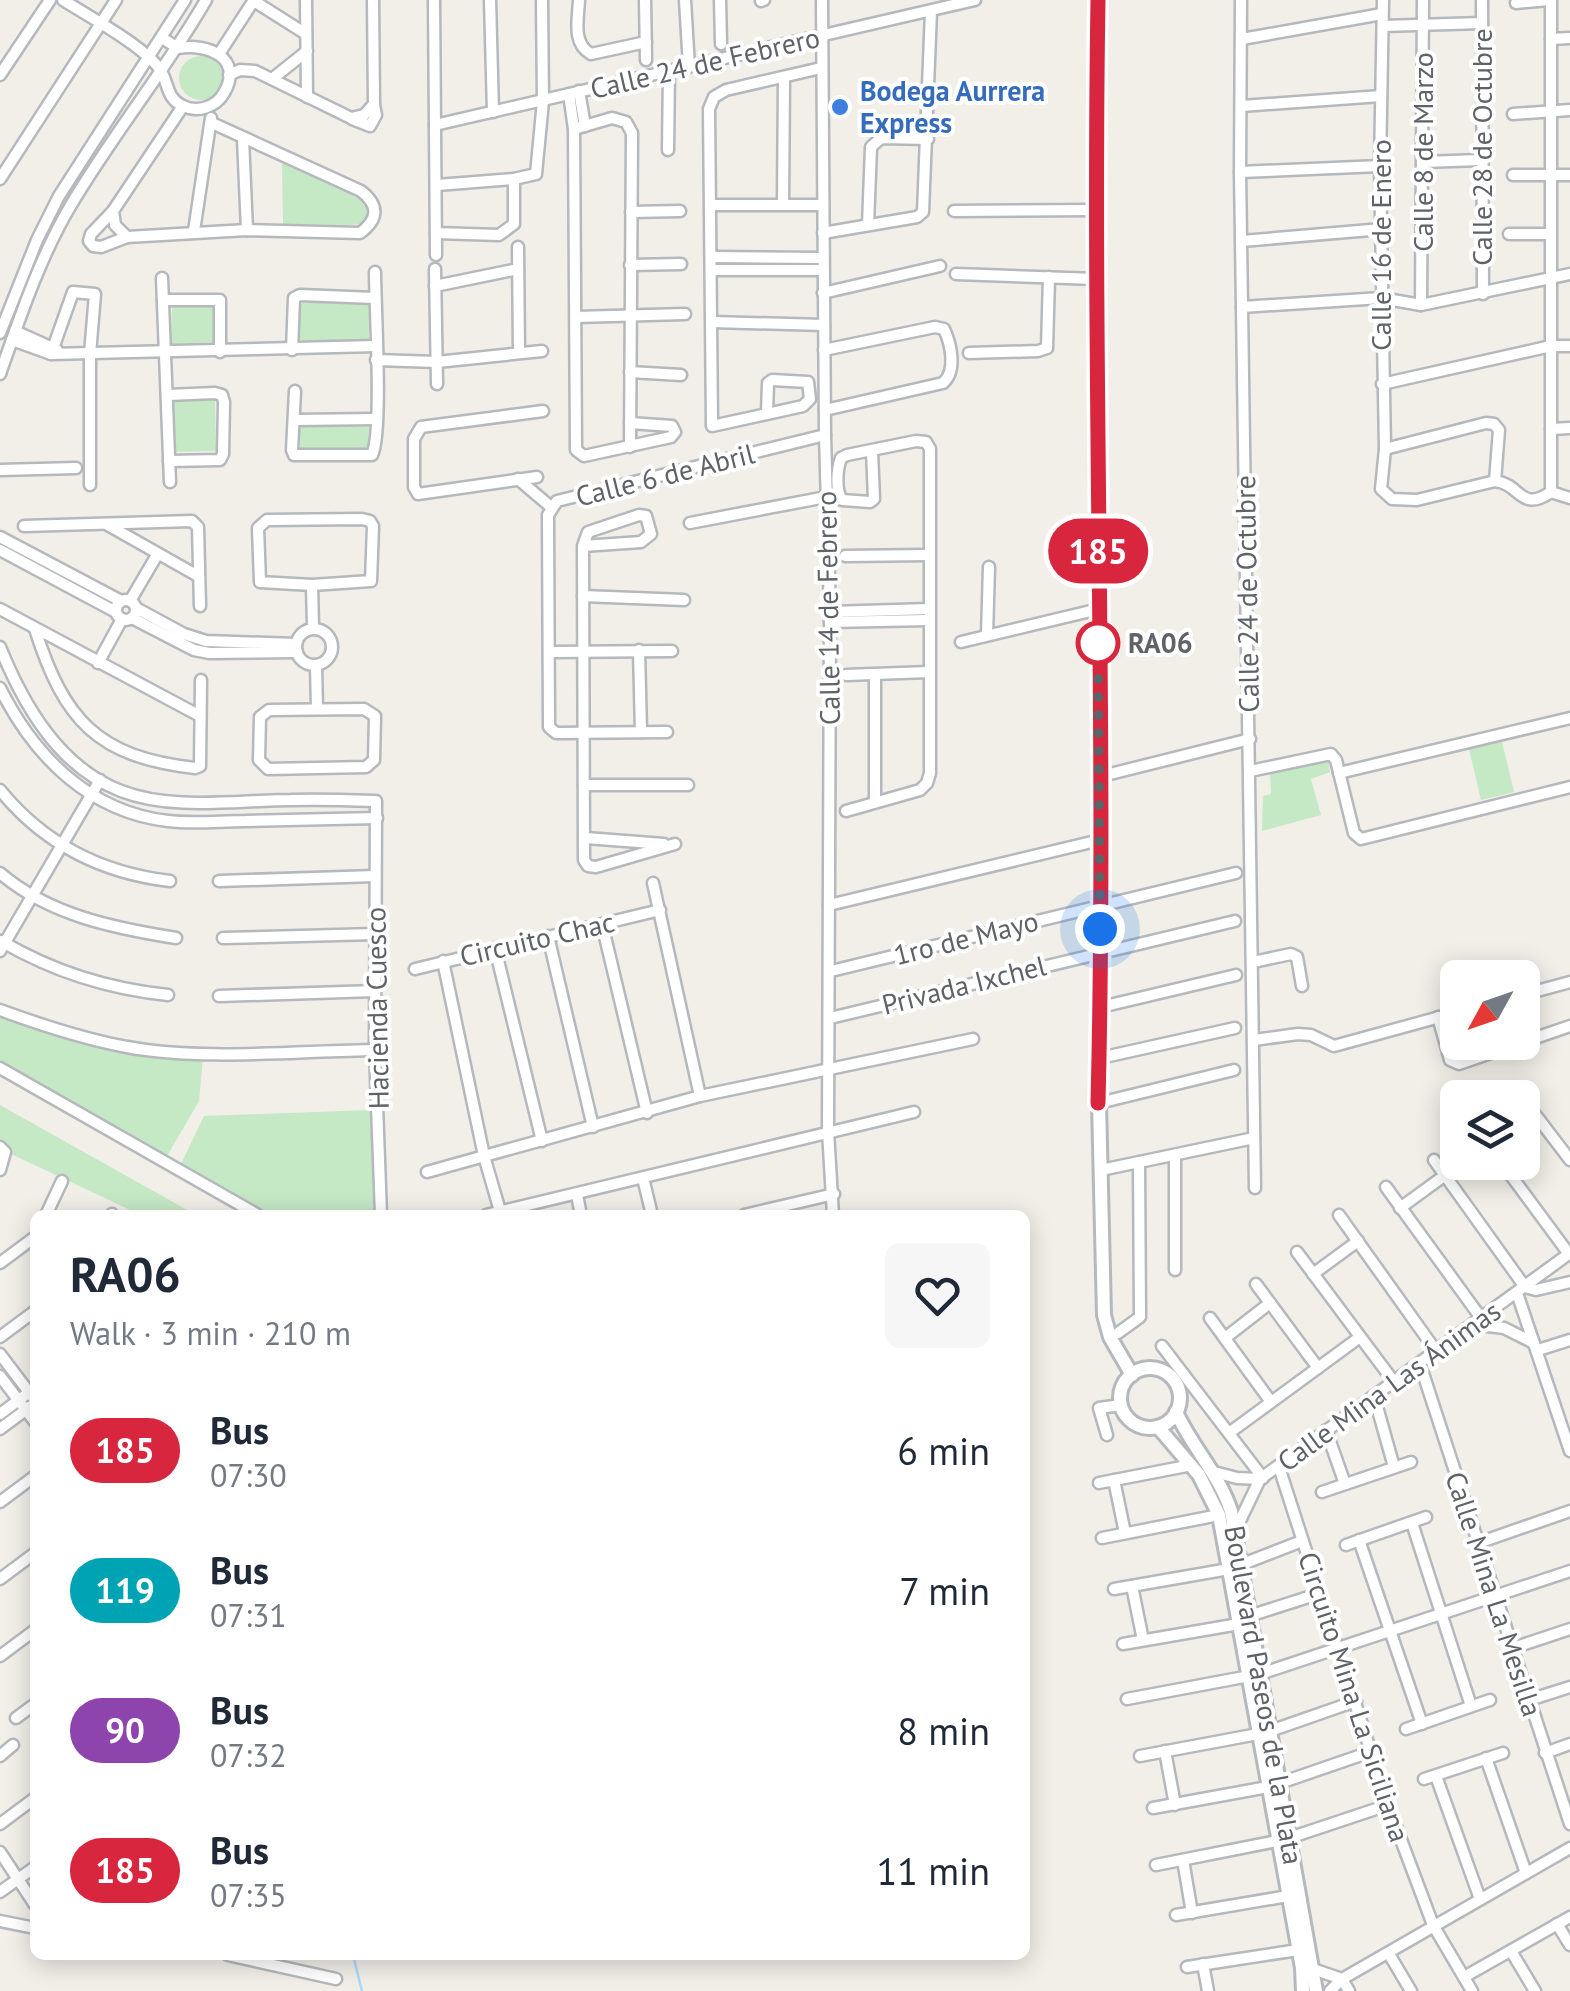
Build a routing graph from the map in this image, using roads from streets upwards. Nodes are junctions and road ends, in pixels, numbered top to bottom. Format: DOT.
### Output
graph roads {
  1 [pos="50,0"];
  2 [pos="62,0"];
  3 [pos="116,0"];
  4 [pos="185,0"];
  5 [pos="206,0"];
  6 [pos="254,0"];
  7 [pos="306,0"];
  8 [pos="373,0"];
  9 [pos="434,0"];
  10 [pos="490,0"];
  11 [pos="542,0"];
  12 [pos="578,0"];
  13 [pos="644,0"];
  14 [pos="686,0"];
  15 [pos="720,0"];
  16 [pos="822,0"];
  17 [pos="976,0"];
  18 [pos="1098,0"];
  19 [pos="1241,0"];
  20 [pos="1382,0"];
  21 [pos="1423,0"];
  22 [pos="1482,0"];
  23 [pos="1550,0"];
  24 [pos="952,3"];
  25 [pos="1516,3"];
  26 [pos="931,10"];
  27 [pos="1382,20"];
  28 [pos="1482,23"];
  29 [pos="100,24"];
  30 [pos="1423,24"];
  31 [pos="306,34"];
  32 [pos="821,36"];
  33 [pos="162,38"];
  34 [pos="1552,38"];
  35 [pos="1570,38"];
  36 [pos="1242,39"];
  37 [pos="646,42"];
  38 [pos="721,44"];
  39 [pos="178,48"];
  40 [pos="307,51"];
  41 [pos="219,54"];
  42 [pos="148,58"];
  43 [pos="646,60"];
  44 [pos="689,67"];
  45 [pos="821,68"];
  46 [pos="162,70"];
  47 [pos="668,72"];
  48 [pos="0,74"];
  49 [pos="229,76"];
  50 [pos="784,77"];
  51 [pos="272,79"];
  52 [pos="574,93"];
  53 [pos="1380,96"];
  54 [pos="307,97"];
  55 [pos="543,101"];
  56 [pos="183,106"];
  57 [pos="1242,106"];
  58 [pos="209,107"];
  59 [pos="1551,110"];
  60 [pos="1570,110"];
  61 [pos="493,112"];
  62 [pos="1513,114"];
  63 [pos="212,123"];
  64 [pos="435,126"];
  65 [pos="580,128"];
  66 [pos="243,138"];
  67 [pos="928,140"];
  68 [pos="668,150"];
  69 [pos="1480,160"];
  70 [pos="1423,162"];
  71 [pos="1380,166"];
  72 [pos="1240,172"];
  73 [pos="1513,175"];
  74 [pos="1550,175"];
  75 [pos="1570,175"];
  76 [pos="0,179"];
  77 [pos="514,179"];
  78 [pos="437,185"];
  79 [pos="783,204"];
  80 [pos="712,205"];
  81 [pos="823,205"];
  82 [pos="113,210"];
  83 [pos="954,210"];
  84 [pos="1096,210"];
  85 [pos="631,212"];
  86 [pos="680,212"];
  87 [pos="868,224"];
  88 [pos="1382,229"];
  89 [pos="247,230"];
  90 [pos="194,231"];
  91 [pos="436,232"];
  92 [pos="823,233"];
  93 [pos="1509,234"];
  94 [pos="1549,234"];
  95 [pos="127,237"];
  96 [pos="1242,240"];
  97 [pos="518,247"];
  98 [pos="436,255"];
  99 [pos="681,264"];
  100 [pos="712,264"];
  101 [pos="823,264"];
  102 [pos="630,265"];
  103 [pos="940,266"];
  104 [pos="435,269"];
  105 [pos="518,269"];
  106 [pos="375,272"];
  107 [pos="956,274"];
  108 [pos="1570,274"];
  109 [pos="1049,277"];
  110 [pos="162,278"];
  111 [pos="1096,279"];
  112 [pos="1550,279"];
  113 [pos="435,286"];
  114 [pos="824,293"];
  115 [pos="1483,294"];
  116 [pos="375,298"];
  117 [pos="1381,298"];
  118 [pos="163,300"];
  119 [pos="1422,305"];
  120 [pos="1242,308"];
  121 [pos="685,314"];
  122 [pos="630,317"];
  123 [pos="576,318"];
  124 [pos="712,322"];
  125 [pos="824,325"];
  126 [pos="0,333"];
  127 [pos="14,336"];
  128 [pos="376,346"];
  129 [pos="1550,346"];
  130 [pos="1570,346"];
  131 [pos="292,350"];
  132 [pos="542,350"];
  133 [pos="824,350"];
  134 [pos="55,351"];
  135 [pos="164,352"];
  136 [pos="220,352"];
  137 [pos="519,352"];
  138 [pos="969,352"];
  139 [pos="90,354"];
  140 [pos="376,360"];
  141 [pos="437,362"];
  142 [pos="630,372"];
  143 [pos="0,374"];
  144 [pos="681,374"];
  145 [pos="437,384"];
  146 [pos="1382,384"];
  147 [pos="295,391"];
  148 [pos="167,395"];
  149 [pos="824,410"];
  150 [pos="543,411"];
  151 [pos="768,412"];
  152 [pos="294,420"];
  153 [pos="376,420"];
  154 [pos="630,424"];
  155 [pos="1570,428"];
  156 [pos="1551,430"];
  157 [pos="825,435"];
  158 [pos="630,447"];
  159 [pos="1384,448"];
  160 [pos="872,450"];
  161 [pos="169,461"];
  162 [pos="76,468"];
  163 [pos="0,470"];
  164 [pos="537,477"];
  165 [pos="518,480"];
  166 [pos="1495,481"];
  167 [pos="170,482"];
  168 [pos="90,485"];
  169 [pos="1552,492"];
  170 [pos="826,496"];
  171 [pos="1570,498"];
  172 [pos="551,508"];
  173 [pos="690,522"];
  174 [pos="105,524"];
  175 [pos="24,526"];
  176 [pos="0,538"];
  177 [pos="583,546"];
  178 [pos="0,550"];
  179 [pos="157,554"];
  180 [pos="928,554"];
  181 [pos="844,556"];
  182 [pos="988,566"];
  183 [pos="198,576"];
  184 [pos="312,585"];
  185 [pos="584,596"];
  186 [pos="684,600"];
  187 [pos="200,606"];
  188 [pos="0,609"];
  189 [pos="1099,609"];
  190 [pos="126,610"];
  191 [pos="928,614"];
  192 [pos="830,617"];
  193 [pos="313,628"];
  194 [pos="35,629"];
  195 [pos="986,635"];
  196 [pos="961,642"];
  197 [pos="0,647"];
  198 [pos="296,648"];
  199 [pos="583,650"];
  200 [pos="639,650"];
  201 [pos="672,651"];
  202 [pos="550,652"];
  203 [pos="98,663"];
  204 [pos="316,665"];
  205 [pos="930,672"];
  206 [pos="846,674"];
  207 [pos="875,675"];
  208 [pos="200,680"];
  209 [pos="0,688"];
  210 [pos="317,709"];
  211 [pos="200,716"];
  212 [pos="1570,718"];
  213 [pos="641,732"];
  214 [pos="667,732"];
  215 [pos="585,733"];
  216 [pos="1250,739"];
  217 [pos="1250,771"];
  218 [pos="1339,773"];
  219 [pos="1098,777"];
  220 [pos="100,780"];
  221 [pos="584,785"];
  222 [pos="688,785"];
  223 [pos="1570,787"];
  224 [pos="0,790"];
  225 [pos="91,796"];
  226 [pos="875,800"];
  227 [pos="846,811"];
  228 [pos="377,818"];
  229 [pos="586,838"];
  230 [pos="1100,840"];
  231 [pos="60,845"];
  232 [pos="0,873"];
  233 [pos="1236,873"];
  234 [pos="375,876"];
  235 [pos="219,880"];
  236 [pos="170,881"];
  237 [pos="653,883"];
  238 [pos="32,895"];
  239 [pos="829,905"];
  240 [pos="1102,905"];
  241 [pos="660,910"];
  242 [pos="1236,921"];
  243 [pos="602,924"];
  244 [pos="375,934"];
  245 [pos="548,936"];
  246 [pos="176,938"];
  247 [pos="222,938"];
  248 [pos="2,945"];
  249 [pos="495,948"];
  250 [pos="1098,952"];
  251 [pos="444,961"];
  252 [pos="1252,962"];
  253 [pos="414,970"];
  254 [pos="831,972"];
  255 [pos="1236,976"];
  256 [pos="1570,982"];
  257 [pos="1302,986"];
  258 [pos="1540,990"];
  259 [pos="374,991"];
  260 [pos="168,995"];
  261 [pos="219,996"];
  262 [pos="1101,1007"];
  263 [pos="0,1010"];
  264 [pos="1438,1017"];
  265 [pos="830,1018"];
  266 [pos="1570,1026"];
  267 [pos="1235,1028"];
  268 [pos="973,1039"];
  269 [pos="1254,1040"];
  270 [pos="375,1050"];
  271 [pos="1105,1057"];
  272 [pos="828,1067"];
  273 [pos="0,1068"];
  274 [pos="1234,1070"];
  275 [pos="700,1096"];
  276 [pos="1098,1103"];
  277 [pos="647,1112"];
  278 [pos="914,1112"];
  279 [pos="1540,1121"];
  280 [pos="593,1127"];
  281 [pos="828,1131"];
  282 [pos="1254,1138"];
  283 [pos="542,1141"];
  284 [pos="2,1149"];
  285 [pos="1175,1155"];
  286 [pos="484,1156"];
  287 [pos="1434,1160"];
  288 [pos="1570,1160"];
  289 [pos="1139,1162"];
  290 [pos="0,1170"];
  291 [pos="1101,1170"];
  292 [pos="1440,1170"];
  293 [pos="427,1172"];
  294 [pos="643,1178"];
  295 [pos="1440,1179"];
  296 [pos="1447,1180"];
  297 [pos="1514,1180"];
  298 [pos="62,1181"];
  299 [pos="1386,1187"];
  300 [pos="1255,1188"];
  301 [pos="834,1194"];
  302 [pos="577,1196"];
  303 [pos="1400,1208"];
  304 [pos="48,1210"];
  305 [pos="249,1210"];
  306 [pos="381,1210"];
  307 [pos="500,1210"];
  308 [pos="505,1210"];
  309 [pos="580,1210"];
  310 [pos="651,1210"];
  311 [pos="765,1210"];
  312 [pos="833,1210"];
  313 [pos="1339,1215"];
  314 [pos="30,1241"];
  315 [pos="1358,1241"];
  316 [pos="1297,1252"];
  317 [pos="1569,1254"];
  318 [pos="0,1263"];
  319 [pos="1175,1270"];
  320 [pos="1313,1274"];
  321 [pos="1570,1282"];
  322 [pos="1256,1284"];
  323 [pos="1521,1290"];
  324 [pos="1270,1302"];
  325 [pos="30,1316"];
  326 [pos="1210,1318"];
  327 [pos="1476,1321"];
  328 [pos="1118,1333"];
  329 [pos="0,1337"];
  330 [pos="1224,1338"];
  331 [pos="1360,1338"];
  332 [pos="1570,1340"];
  333 [pos="1162,1346"];
  334 [pos="1536,1347"];
  335 [pos="1436,1351"];
  336 [pos="0,1354"];
  337 [pos="1420,1364"];
  338 [pos="1318,1368"];
  339 [pos="1132,1375"];
  340 [pos="0,1376"];
  341 [pos="1394,1382"];
  342 [pos="1374,1396"];
  343 [pos="1570,1398"];
  344 [pos="30,1399"];
  345 [pos="1272,1402"];
  346 [pos="1555,1402"];
  347 [pos="1120,1405"];
  348 [pos="1176,1412"];
  349 [pos="0,1414"];
  350 [pos="1158,1427"];
  351 [pos="0,1430"];
  352 [pos="1326,1430"];
  353 [pos="1229,1434"];
  354 [pos="1107,1435"];
  355 [pos="1570,1451"];
  356 [pos="1410,1462"];
  357 [pos="1192,1465"];
  358 [pos="1279,1466"];
  359 [pos="1394,1467"];
  360 [pos="1214,1472"];
  361 [pos="1262,1479"];
  362 [pos="30,1480"];
  363 [pos="1114,1480"];
  364 [pos="1098,1483"];
  365 [pos="1345,1484"];
  366 [pos="1322,1492"];
  367 [pos="0,1502"];
  368 [pos="1570,1511"];
  369 [pos="1219,1515"];
  370 [pos="1426,1516"];
  371 [pos="1412,1523"];
  372 [pos="1125,1533"];
  373 [pos="1102,1538"];
  374 [pos="1232,1539"];
  375 [pos="1360,1540"];
  376 [pos="1302,1541"];
  377 [pos="1478,1543"];
  378 [pos="1346,1545"];
  379 [pos="30,1556"];
  380 [pos="1235,1567"];
  381 [pos="1570,1571"];
  382 [pos="0,1579"];
  383 [pos="1132,1586"];
  384 [pos="1114,1589"];
  385 [pos="1318,1594"];
  386 [pos="1497,1596"];
  387 [pos="1440,1613"];
  388 [pos="1244,1620"];
  389 [pos="1570,1629"];
  390 [pos="1391,1630"];
  391 [pos="30,1634"];
  392 [pos="1143,1640"];
  393 [pos="1123,1644"];
  394 [pos="1513,1648"];
  395 [pos="1337,1649"];
  396 [pos="0,1656"];
  397 [pos="1254,1676"];
  398 [pos="1570,1687"];
  399 [pos="1127,1699"];
  400 [pos="1490,1700"];
  401 [pos="1529,1700"];
  402 [pos="1356,1701"];
  403 [pos="1471,1706"];
  404 [pos="30,1708"];
  405 [pos="16,1718"];
  406 [pos="1422,1724"];
  407 [pos="1406,1730"];
  408 [pos="1264,1732"];
  409 [pos="1570,1744"];
  410 [pos="14,1746"];
  411 [pos="1165,1751"];
  412 [pos="1372,1751"];
  413 [pos="1502,1753"];
  414 [pos="1545,1753"];
  415 [pos="0,1756"];
  416 [pos="1140,1756"];
  417 [pos="1486,1758"];
  418 [pos="1274,1785"];
  419 [pos="30,1802"];
  420 [pos="1175,1805"];
  421 [pos="1388,1805"];
  422 [pos="1153,1808"];
  423 [pos="0,1824"];
  424 [pos="1570,1824"];
  425 [pos="1283,1839"];
  426 [pos="1570,1848"];
  427 [pos="0,1852"];
  428 [pos="1182,1860"];
  429 [pos="1156,1865"];
  430 [pos="30,1871"];
  431 [pos="0,1872"];
  432 [pos="1526,1873"];
  433 [pos="8,1886"];
  434 [pos="1288,1896"];
  435 [pos="1480,1900"];
  436 [pos="30,1901"];
  437 [pos="1192,1913"];
  438 [pos="1176,1915"];
  439 [pos="1570,1917"];
  440 [pos="0,1921"];
  441 [pos="1558,1924"];
  442 [pos="1433,1925"];
  443 [pos="30,1927"];
  444 [pos="1570,1944"];
  445 [pos="1298,1950"];
  446 [pos="1511,1950"];
  447 [pos="1389,1954"];
  448 [pos="251,1960"];
  449 [pos="282,1960"];
  450 [pos="1203,1964"];
  451 [pos="1187,1967"];
  452 [pos="289,1968"];
  453 [pos="1308,1968"];
  454 [pos="1464,1977"];
  455 [pos="336,1979"];
  456 [pos="1342,1979"];
  457 [pos="1208,1991"];
  458 [pos="1303,1991"];
  459 [pos="1316,1991"];
  460 [pos="1330,1991"];
  461 [pos="1349,1991"];
  462 [pos="1410,1991"];
  463 [pos="1472,1991"];
  464 [pos="1535,1991"];
  1 -- 48 [label="street"];
  2 -- 29 [label="street"];
  3 -- 29 [label="street"];
  4 -- 33 [label="street"];
  5 -- 39 [label="street"];
  6 -- 31 [label="street"];
  6 -- 41 [label="street"];
  7 -- 31 [label="street"];
  8 -- 54 [label="street"];
  9 -- 64 [label="street"];
  10 -- 61 [label="street"];
  11 -- 55 [label="street"];
  12 -- 37 [label="street"];
  13 -- 37 [label="street"];
  14 -- 44 [label="street"];
  15 -- 38 [label="street"];
  16 -- 32 [label="street, Calle 14 de Febrero"];
  17 -- 24 [label="street, Calle 24 de Febrero"];
  18 -- 84 [label="street"];
  19 -- 36 [label="street, Calle 24 de Octubre"];
  20 -- 27 [label="street, Calle 16 de Enero"];
  21 -- 30 [label="street, Calle 8 de Marzo"];
  22 -- 28 [label="street, Calle 28 de Octubre"];
  23 -- 25 [label="street"];
  23 -- 34 [label="street"];
  24 -- 26 [label="street, Calle 24 de Febrero"];
  26 -- 32 [label="street, Calle 24 de Febrero"];
  26 -- 67 [label="street"];
  27 -- 30 [label="street"];
  27 -- 36 [label="street"];
  27 -- 53 [label="street, Calle 16 de Enero"];
  28 -- 30 [label="street"];
  28 -- 69 [label="street, Calle 28 de Octubre"];
  29 -- 42 [label="street"];
  29 -- 76 [label="street"];
  30 -- 70 [label="street, Calle 8 de Marzo"];
  31 -- 40 [label="street"];
  32 -- 44 [label="street, Calle 24 de Febrero"];
  32 -- 45 [label="street, Calle 14 de Febrero"];
  33 -- 39 [label="street"];
  33 -- 42 [label="street"];
  34 -- 35 [label="street"];
  34 -- 59 [label="street"];
  36 -- 57 [label="street, Calle 24 de Octubre"];
  37 -- 43 [label="street"];
  39 -- 41 [label="street"];
  39 -- 46 [label="street"];
  40 -- 51 [label="street"];
  40 -- 54 [label="street"];
  41 -- 49 [label="street"];
  42 -- 46 [label="street"];
  42 -- 126 [label="street"];
  44 -- 47 [label="street, Calle 24 de Febrero"];
  45 -- 50 [label="street"];
  45 -- 81 [label="street, Calle 14 de Febrero"];
  46 -- 56 [label="street"];
  46 -- 127 [label="street"];
  47 -- 52 [label="street, Calle 24 de Febrero"];
  47 -- 68 [label="street"];
  49 -- 51 [label="street"];
  49 -- 58 [label="street"];
  50 -- 79 [label="street"];
  50 -- 80 [label="street"];
  51 -- 54 [label="street"];
  52 -- 55 [label="street, Calle 24 de Febrero"];
  52 -- 65 [label="street"];
  53 -- 57 [label="street"];
  53 -- 71 [label="street, Calle 16 de Enero"];
  55 -- 61 [label="street, Calle 24 de Febrero"];
  55 -- 77 [label="street"];
  56 -- 58 [label="street"];
  56 -- 82 [label="street"];
  57 -- 72 [label="street, Calle 24 de Octubre"];
  58 -- 63 [label="street"];
  59 -- 60 [label="street"];
  59 -- 62 [label="street"];
  59 -- 74 [label="street"];
  61 -- 64 [label="street, Calle 24 de Febrero"];
  63 -- 66 [label="street"];
  63 -- 90 [label="street"];
  64 -- 78 [label="street"];
  65 -- 85 [label="street"];
  65 -- 123 [label="street"];
  66 -- 89 [label="street"];
  66 -- 89 [label="street"];
  67 -- 87 [label="street"];
  67 -- 87 [label="street"];
  69 -- 70 [label="street"];
  69 -- 115 [label="street, Calle 28 de Octubre"];
  70 -- 119 [label="street, Calle 8 de Marzo"];
  71 -- 72 [label="street"];
  71 -- 88 [label="street, Calle 16 de Enero"];
  72 -- 96 [label="street, Calle 24 de Octubre"];
  73 -- 74 [label="street"];
  74 -- 75 [label="street"];
  74 -- 94 [label="street"];
  77 -- 78 [label="street"];
  77 -- 91 [label="street"];
  78 -- 91 [label="street"];
  79 -- 80 [label="street"];
  79 -- 81 [label="street"];
  80 -- 100 [label="street"];
  81 -- 92 [label="street, Calle 14 de Febrero"];
  82 -- 95 [label="street"];
  82 -- 95 [label="street"];
  83 -- 84 [label="street"];
  84 -- 111 [label="street"];
  85 -- 86 [label="street"];
  85 -- 102 [label="street"];
  87 -- 92 [label="street"];
  88 -- 96 [label="street"];
  88 -- 117 [label="street, Calle 16 de Enero"];
  89 -- 90 [label="street"];
  90 -- 95 [label="street"];
  91 -- 98 [label="street"];
  92 -- 101 [label="street, Calle 14 de Febrero"];
  93 -- 94 [label="street"];
  94 -- 112 [label="street"];
  96 -- 120 [label="street, Calle 24 de Octubre"];
  97 -- 105 [label="street"];
  99 -- 102 [label="street"];
  100 -- 101 [label="street"];
  100 -- 124 [label="street"];
  101 -- 114 [label="street, Calle 14 de Febrero"];
  102 -- 122 [label="street"];
  103 -- 114 [label="street"];
  104 -- 113 [label="street"];
  105 -- 113 [label="street"];
  105 -- 137 [label="street"];
  106 -- 116 [label="street"];
  107 -- 109 [label="street"];
  108 -- 112 [label="street"];
  109 -- 111 [label="street"];
  109 -- 138 [label="street"];
  110 -- 118 [label="street"];
  111 -- 189 [label="street"];
  112 -- 115 [label="street"];
  112 -- 129 [label="street"];
  113 -- 141 [label="street"];
  114 -- 125 [label="street, Calle 14 de Febrero"];
  115 -- 119 [label="street"];
  116 -- 128 [label="street"];
  116 -- 131 [label="street"];
  117 -- 119 [label="street"];
  117 -- 120 [label="street"];
  117 -- 146 [label="street, Calle 16 de Enero"];
  118 -- 135 [label="street"];
  118 -- 136 [label="street"];
  120 -- 216 [label="street, Calle 24 de Octubre"];
  121 -- 122 [label="street"];
  122 -- 123 [label="street"];
  122 -- 142 [label="street"];
  123 -- 158 [label="street"];
  124 -- 125 [label="street"];
  124 -- 151 [label="street"];
  125 -- 133 [label="street, Calle 14 de Febrero"];
  127 -- 134 [label="street"];
  127 -- 143 [label="street"];
  128 -- 131 [label="street"];
  128 -- 140 [label="street"];
  129 -- 130 [label="street"];
  129 -- 146 [label="street"];
  129 -- 156 [label="street"];
  131 -- 136 [label="street"];
  132 -- 137 [label="street"];
  133 -- 149 [label="street, Calle 14 de Febrero"];
  133 -- 149 [label="street"];
  134 -- 139 [label="street"];
  134 -- 139 [label="street"];
  135 -- 136 [label="street"];
  135 -- 139 [label="street"];
  135 -- 148 [label="street"];
  137 -- 141 [label="street"];
  139 -- 168 [label="street"];
  140 -- 141 [label="street"];
  140 -- 153 [label="street"];
  141 -- 145 [label="street"];
  142 -- 144 [label="street"];
  142 -- 154 [label="street"];
  146 -- 159 [label="street, Calle 16 de Enero"];
  147 -- 152 [label="street"];
  148 -- 161 [label="street"];
  148 -- 161 [label="street"];
  149 -- 157 [label="street, Calle 14 de Febrero"];
  150 -- 165 [label="street"];
  151 -- 151 [label="street"];
  152 -- 153 [label="street"];
  152 -- 153 [label="street"];
  154 -- 158 [label="street"];
  154 -- 158 [label="street"];
  155 -- 156 [label="street"];
  156 -- 169 [label="street"];
  157 -- 170 [label="street, Calle 14 de Febrero"];
  157 -- 172 [label="street, Calle 6 de Abril"];
  159 -- 166 [label="street, Calle 16 de Enero"];
  159 -- 166 [label="street"];
  160 -- 160 [label="street"];
  160 -- 180 [label="street"];
  161 -- 167 [label="street"];
  162 -- 163 [label="street"];
  164 -- 165 [label="street"];
  165 -- 172 [label="street"];
  166 -- 169 [label="street"];
  169 -- 171 [label="street"];
  170 -- 173 [label="street"];
  170 -- 192 [label="street, Calle 14 de Febrero"];
  172 -- 202 [label="street, Calle 6 de Abril"];
  174 -- 175 [label="street"];
  174 -- 179 [label="street"];
  174 -- 183 [label="street"];
  176 -- 190 [label="street"];
  177 -- 177 [label="street"];
  177 -- 185 [label="street"];
  178 -- 190 [label="street"];
  179 -- 183 [label="street"];
  179 -- 190 [label="street"];
  180 -- 181 [label="street"];
  180 -- 191 [label="street"];
  182 -- 195 [label="street"];
  183 -- 187 [label="street"];
  184 -- 184 [label="street"];
  184 -- 193 [label="street"];
  185 -- 186 [label="street"];
  185 -- 199 [label="street"];
  188 -- 194 [label="street"];
  189 -- 195 [label="street"];
  189 -- 219 [label="street"];
  190 -- 198 [label="street"];
  190 -- 203 [label="street"];
  191 -- 192 [label="street"];
  191 -- 205 [label="street"];
  192 -- 239 [label="street, Calle 14 de Febrero"];
  193 -- 198 [label="street"];
  193 -- 204 [label="street"];
  194 -- 203 [label="street"];
  194 -- 211 [label="street"];
  195 -- 196 [label="street"];
  197 -- 220 [label="street"];
  198 -- 204 [label="street"];
  199 -- 200 [label="street"];
  199 -- 202 [label="street"];
  199 -- 215 [label="street"];
  200 -- 201 [label="street"];
  200 -- 213 [label="street"];
  202 -- 215 [label="street, Calle 6 de Abril"];
  203 -- 211 [label="street"];
  204 -- 210 [label="street"];
  205 -- 207 [label="street"];
  205 -- 226 [label="street"];
  206 -- 207 [label="street"];
  207 -- 226 [label="street"];
  208 -- 211 [label="street"];
  209 -- 225 [label="street"];
  210 -- 210 [label="street"];
  212 -- 218 [label="street"];
  213 -- 214 [label="street"];
  213 -- 215 [label="street"];
  215 -- 221 [label="street"];
  216 -- 217 [label="street, Calle 24 de Octubre"];
  216 -- 219 [label="street"];
  217 -- 218 [label="street"];
  217 -- 252 [label="street, Calle 24 de Octubre"];
  218 -- 223 [label="street"];
  219 -- 230 [label="street"];
  220 -- 225 [label="street"];
  220 -- 228 [label="street, Hacienda Cuesco"];
  221 -- 222 [label="street"];
  221 -- 229 [label="street"];
  224 -- 231 [label="street"];
  225 -- 228 [label="street"];
  225 -- 231 [label="street"];
  226 -- 227 [label="street"];
  228 -- 234 [label="street, Hacienda Cuesco"];
  229 -- 229 [label="street"];
  230 -- 239 [label="street"];
  230 -- 240 [label="street"];
  231 -- 236 [label="street"];
  231 -- 238 [label="street"];
  232 -- 238 [label="street"];
  233 -- 240 [label="street, 1ro de Mayo"];
  234 -- 235 [label="street"];
  234 -- 244 [label="street, Hacienda Cuesco"];
  237 -- 241 [label="street"];
  238 -- 246 [label="street"];
  238 -- 248 [label="street"];
  239 -- 254 [label="street, Calle 14 de Febrero"];
  240 -- 250 [label="street"];
  240 -- 254 [label="street, 1ro de Mayo"];
  241 -- 243 [label="street, Circuito Chac"];
  241 -- 275 [label="street"];
  242 -- 250 [label="street, Privada Ixchel"];
  243 -- 245 [label="street, Circuito Chac"];
  243 -- 277 [label="street"];
  244 -- 247 [label="street"];
  244 -- 259 [label="street, Hacienda Cuesco"];
  245 -- 249 [label="street, Circuito Chac"];
  245 -- 280 [label="street"];
  248 -- 260 [label="street"];
  249 -- 251 [label="street, Circuito Chac"];
  249 -- 283 [label="street"];
  250 -- 262 [label="street"];
  250 -- 265 [label="street, Privada Ixchel"];
  251 -- 253 [label="street, Circuito Chac"];
  251 -- 286 [label="street"];
  252 -- 257 [label="street"];
  252 -- 269 [label="street, Calle 24 de Octubre"];
  254 -- 265 [label="street, Calle 14 de Febrero"];
  255 -- 262 [label="street"];
  256 -- 258 [label="street"];
  259 -- 261 [label="street"];
  259 -- 270 [label="street, Hacienda Cuesco"];
  262 -- 271 [label="street"];
  263 -- 270 [label="street"];
  264 -- 266 [label="street"];
  264 -- 269 [label="street"];
  265 -- 272 [label="street, Calle 14 de Febrero"];
  267 -- 271 [label="street"];
  268 -- 272 [label="street"];
  269 -- 282 [label="street, Calle 24 de Octubre"];
  270 -- 306 [label="street, Hacienda Cuesco"];
  271 -- 276 [label="street"];
  272 -- 275 [label="street"];
  272 -- 281 [label="street, Calle 14 de Febrero"];
  273 -- 305 [label="street"];
  274 -- 276 [label="street"];
  275 -- 277 [label="street"];
  276 -- 291 [label="street"];
  277 -- 280 [label="street"];
  278 -- 281 [label="street"];
  279 -- 288 [label="street"];
  280 -- 283 [label="street"];
  281 -- 294 [label="street"];
  281 -- 301 [label="street, Calle 14 de Febrero"];
  282 -- 285 [label="street"];
  282 -- 300 [label="street, Calle 24 de Octubre"];
  283 -- 286 [label="street"];
  284 -- 290 [label="street"];
  285 -- 289 [label="street"];
  285 -- 319 [label="street"];
  286 -- 293 [label="street"];
  286 -- 307 [label="street"];
  287 -- 292 [label="street"];
  289 -- 291 [label="street"];
  289 -- 328 [label="street"];
  291 -- 339 [label="street"];
  294 -- 302 [label="street"];
  294 -- 310 [label="street"];
  295 -- 303 [label="street"];
  296 -- 323 [label="street"];
  297 -- 317 [label="street"];
  298 -- 304 [label="street"];
  299 -- 303 [label="street"];
  301 -- 311 [label="street"];
  301 -- 312 [label="street, Calle 14 de Febrero"];
  302 -- 308 [label="street"];
  302 -- 309 [label="street"];
  303 -- 327 [label="street"];
  313 -- 315 [label="street"];
  314 -- 318 [label="street"];
  315 -- 320 [label="street"];
  315 -- 335 [label="street"];
  316 -- 320 [label="street"];
  317 -- 323 [label="street, Calle Mina Las Ánimas"];
  320 -- 331 [label="street"];
  321 -- 323 [label="street"];
  322 -- 324 [label="street"];
  323 -- 327 [label="street, Calle Mina Las Ánimas"];
  323 -- 334 [label="street, Calle Mina Las Ánimas"];
  324 -- 330 [label="street"];
  324 -- 338 [label="street"];
  325 -- 329 [label="street"];
  326 -- 330 [label="street"];
  327 -- 334 [label="street"];
  327 -- 335 [label="street, Calle Mina Las Ánimas"];
  330 -- 345 [label="street"];
  331 -- 338 [label="street"];
  331 -- 341 [label="street"];
  332 -- 334 [label="street"];
  333 -- 353 [label="street"];
  334 -- 346 [label="street, Calle Mina Las Ánimas"];
  335 -- 337 [label="street, Calle Mina Las Ánimas"];
  336 -- 344 [label="street"];
  337 -- 341 [label="street, Calle Mina Las Ánimas"];
  337 -- 377 [label="street, Calle Mina La Mesilla"];
  338 -- 345 [label="street"];
  339 -- 347 [label="street"];
  339 -- 348 [label="street"];
  340 -- 344 [label="street"];
  341 -- 342 [label="street, Calle Mina Las Ánimas"];
  342 -- 352 [label="street, Calle Mina Las Ánimas"];
  342 -- 359 [label="street"];
  343 -- 346 [label="street"];
  344 -- 349 [label="street"];
  344 -- 351 [label="street"];
  345 -- 353 [label="street"];
  346 -- 355 [label="street, Calle Mina Las Ánimas"];
  347 -- 350 [label="street"];
  347 -- 354 [label="street"];
  348 -- 350 [label="street"];
  348 -- 360 [label="street, Boulevard Paseos de la Plata"];
  350 -- 357 [label="street, Boulevard Paseos de la Plata"];
  352 -- 358 [label="street, Calle Mina Las Ánimas"];
  352 -- 365 [label="street"];
  353 -- 361 [label="street"];
  356 -- 359 [label="street"];
  357 -- 363 [label="street"];
  357 -- 369 [label="street, Boulevard Paseos de la Plata"];
  358 -- 361 [label="street, Calle Mina Las Ánimas"];
  358 -- 376 [label="street, Circuito Mina La Siciliana"];
  359 -- 365 [label="street"];
  360 -- 361 [label="street, Calle Mina Las Ánimas"];
  360 -- 374 [label="street, Boulevard Paseos de la Plata"];
  361 -- 374 [label="street, Calle Mina Las Ánimas"];
  362 -- 367 [label="street"];
  363 -- 364 [label="street"];
  363 -- 372 [label="street"];
  365 -- 366 [label="street"];
  368 -- 377 [label="street"];
  369 -- 372 [label="street"];
  369 -- 374 [label="street, Boulevard Paseos de la Plata"];
  370 -- 371 [label="street"];
  371 -- 375 [label="street"];
  371 -- 387 [label="street"];
  372 -- 373 [label="street"];
  374 -- 380 [label="street, Boulevard Paseos de la Plata"];
  375 -- 378 [label="street"];
  375 -- 390 [label="street"];
  376 -- 380 [label="street"];
  376 -- 385 [label="street, Circuito Mina La Siciliana"];
  377 -- 386 [label="street, Calle Mina La Mesilla"];
  379 -- 382 [label="street"];
  380 -- 383 [label="street"];
  380 -- 388 [label="street, Boulevard Paseos de la Plata"];
  381 -- 386 [label="street"];
  383 -- 384 [label="street"];
  383 -- 392 [label="street"];
  385 -- 388 [label="street"];
  385 -- 395 [label="street, Circuito Mina La Siciliana"];
  386 -- 387 [label="street"];
  386 -- 394 [label="street, Calle Mina La Mesilla"];
  387 -- 390 [label="street"];
  387 -- 403 [label="street"];
  388 -- 392 [label="street"];
  388 -- 397 [label="street, Boulevard Paseos de la Plata"];
  389 -- 394 [label="street"];
  390 -- 395 [label="street"];
  390 -- 406 [label="street"];
  391 -- 396 [label="street"];
  392 -- 393 [label="street"];
  394 -- 401 [label="street, Calle Mina La Mesilla"];
  395 -- 397 [label="street"];
  395 -- 402 [label="street, Circuito Mina La Siciliana"];
  397 -- 399 [label="street"];
  397 -- 408 [label="street, Boulevard Paseos de la Plata"];
  398 -- 401 [label="street"];
  400 -- 403 [label="street"];
  401 -- 414 [label="street, Calle Mina La Mesilla"];
  402 -- 408 [label="street"];
  402 -- 412 [label="street, Circuito Mina La Siciliana"];
  403 -- 406 [label="street"];
  404 -- 405 [label="street"];
  406 -- 407 [label="street"];
  408 -- 411 [label="street"];
  408 -- 418 [label="street, Boulevard Paseos de la Plata"];
  409 -- 414 [label="street"];
  410 -- 415 [label="street"];
  411 -- 416 [label="street"];
  411 -- 420 [label="street"];
  412 -- 418 [label="street"];
  412 -- 421 [label="street, Circuito Mina La Siciliana"];
  413 -- 417 [label="street"];
  414 -- 424 [label="street, Calle Mina La Mesilla"];
  417 -- 432 [label="street"];
  417 -- 435 [label="street"];
  418 -- 420 [label="street"];
  418 -- 425 [label="street, Boulevard Paseos de la Plata"];
  419 -- 423 [label="street"];
  420 -- 422 [label="street"];
  421 -- 425 [label="street"];
  421 -- 442 [label="street, Circuito Mina La Siciliana"];
  425 -- 428 [label="street"];
  425 -- 434 [label="street, Boulevard Paseos de la Plata"];
  425 -- 453 [label="street, Boulevard Paseos de la Plata"];
  426 -- 432 [label="street"];
  427 -- 433 [label="street"];
  428 -- 429 [label="street"];
  428 -- 437 [label="street"];
  430 -- 433 [label="street"];
  431 -- 433 [label="street"];
  432 -- 435 [label="street"];
  433 -- 436 [label="street"];
  434 -- 437 [label="street"];
  434 -- 445 [label="street, Boulevard Paseos de la Plata"];
  435 -- 442 [label="street"];
  437 -- 438 [label="street"];
  439 -- 441 [label="street"];
  440 -- 443 [label="street"];
  441 -- 444 [label="street"];
  441 -- 446 [label="street"];
  442 -- 447 [label="street"];
  442 -- 454 [label="street, Circuito Mina La Siciliana"];
  445 -- 450 [label="street"];
  445 -- 453 [label="street, Boulevard Paseos de la Plata"];
  446 -- 454 [label="street"];
  446 -- 464 [label="street"];
  447 -- 456 [label="street"];
  447 -- 462 [label="street"];
  448 -- 452 [label="street"];
  449 -- 452 [label="street"];
  450 -- 451 [label="street"];
  450 -- 457 [label="street"];
  452 -- 455 [label="street"];
  453 -- 456 [label="street"];
  453 -- 458 [label="street, Boulevard Paseos de la Plata"];
  453 -- 459 [label="street, Boulevard Paseos de la Plata"];
  454 -- 463 [label="street, Circuito Mina La Siciliana"];
  456 -- 460 [label="street"];
  456 -- 461 [label="street"];
}
